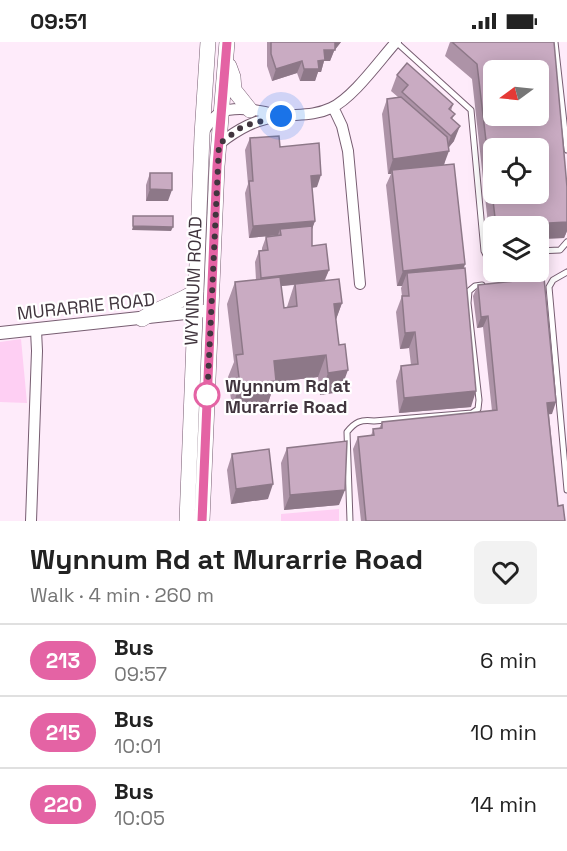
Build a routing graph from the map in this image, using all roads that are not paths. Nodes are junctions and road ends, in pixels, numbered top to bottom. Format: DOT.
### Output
graph roads {
  1 [pos="208,42"];
  2 [pos="227,42"];
  3 [pos="396,42"];
  4 [pos="555,42"];
  5 [pos="225,58"];
  6 [pos="333,107"];
  7 [pos="250,110"];
  8 [pos="221,112"];
  9 [pos="281,116"];
  10 [pos="202,135"];
  11 [pos="219,144"];
  12 [pos="567,150"];
  13 [pos="483,240"];
  14 [pos="567,242"];
  15 [pos="549,250"];
  16 [pos="567,272"];
  17 [pos="360,284"];
  18 [pos="494,284"];
  19 [pos="196,291"];
  20 [pos="211,311"];
  21 [pos="195,312"];
  22 [pos="142,319"];
  23 [pos="36,330"];
  24 [pos="0,333"];
  25 [pos="567,490"];
  26 [pos="31,521"];
  27 [pos="187,521"];
  28 [pos="202,521"];
  29 [pos="350,521"];
  1 -- 10 [label="main road, WYNNUM ROAD"];
  2 -- 5 [label="main road, WYNNUM ROAD"];
  3 -- 6 [label="street"];
  3 -- 13 [label="lane"];
  4 -- 12 [label="lane"];
  5 -- 7 [label="main road"];
  5 -- 8 [label="main road, WYNNUM ROAD"];
  6 -- 9 [label="street"];
  6 -- 17 [label="street"];
  7 -- 8 [label="street"];
  7 -- 9 [label="street"];
  8 -- 10 [label="street"];
  8 -- 11 [label="main road, WYNNUM ROAD"];
  9 -- 11 [label="street"];
  10 -- 19 [label="main road, WYNNUM ROAD"];
  11 -- 20 [label="main road, WYNNUM ROAD"];
  14 -- 15 [label="lane"];
  16 -- 25 [label="lane"];
  18 -- 29 [label="lane"];
  19 -- 21 [label="main road, WYNNUM ROAD"];
  19 -- 22 [label="main road"];
  20 -- 21 [label="street, MURARRIE ROAD"];
  20 -- 28 [label="main road, WYNNUM ROAD"];
  21 -- 22 [label="street, MURARRIE ROAD"];
  21 -- 27 [label="main road, WYNNUM ROAD"];
  22 -- 23 [label="street, MURARRIE ROAD"];
  23 -- 24 [label="street, MURARRIE ROAD"];
  23 -- 26 [label="street"];
}
